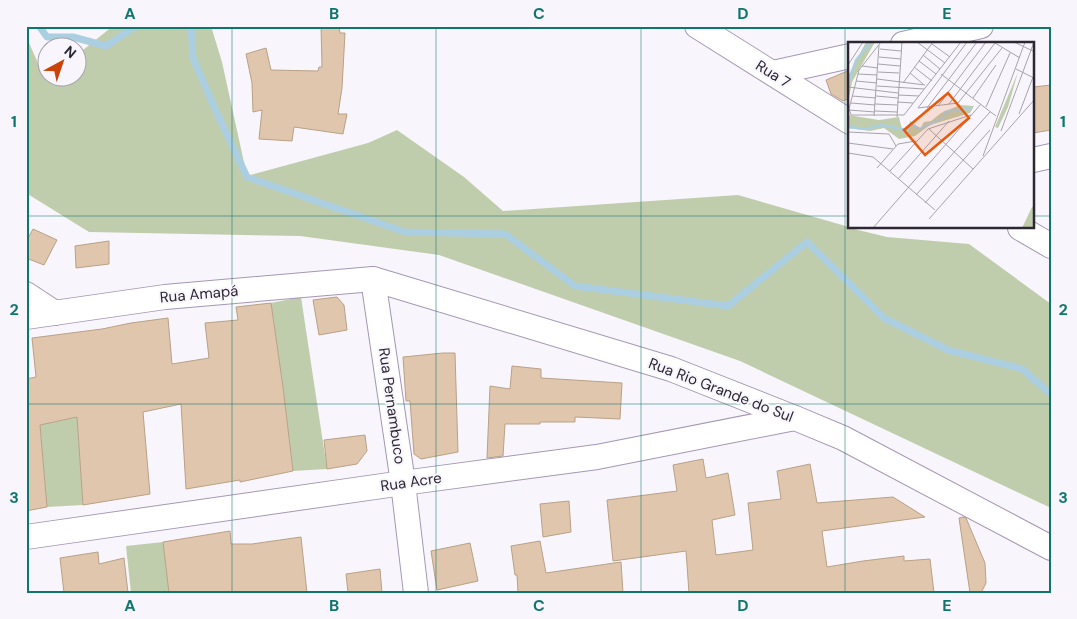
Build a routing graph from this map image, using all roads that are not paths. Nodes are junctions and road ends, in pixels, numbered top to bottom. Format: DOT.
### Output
graph roads {
  1 [pos="697,26"];
  2 [pos="981,26"];
  3 [pos="912,42"];
  4 [pos="848,56"];
  5 [pos="773,73"];
  6 [pos="848,121"];
  7 [pos="1051,156"];
  8 [pos="1034,160"];
  9 [pos="1022,229"];
  10 [pos="1051,246"];
  11 [pos="373,279"];
  12 [pos="26,294"];
  13 [pos="55,312"];
  14 [pos="26,317"];
  15 [pos="795,418"];
  16 [pos="402,483"];
  17 [pos="26,537"];
  18 [pos="1051,548"];
  19 [pos="416,593"];
  1 -- 5 [label="street, Rua 7"];
  2 -- 3 [label="street"];
  4 -- 5 [label="street"];
  5 -- 6 [label="street, Rua 7"];
  7 -- 8 [label="street"];
  9 -- 10 [label="street"];
  11 -- 13 [label="street, Rua Amapá"];
  11 -- 15 [label="street, Rua Rio Grande do Sul"];
  11 -- 16 [label="street, Rua Pernambuco"];
  12 -- 13 [label="street"];
  13 -- 14 [label="street, Rua Amapá"];
  15 -- 16 [label="street, Rua Acre"];
  15 -- 18 [label="street, Rua Rio Grande do Sul"];
  16 -- 17 [label="street, Rua Acre"];
  16 -- 19 [label="street, Rua Pernambuco"];
}
